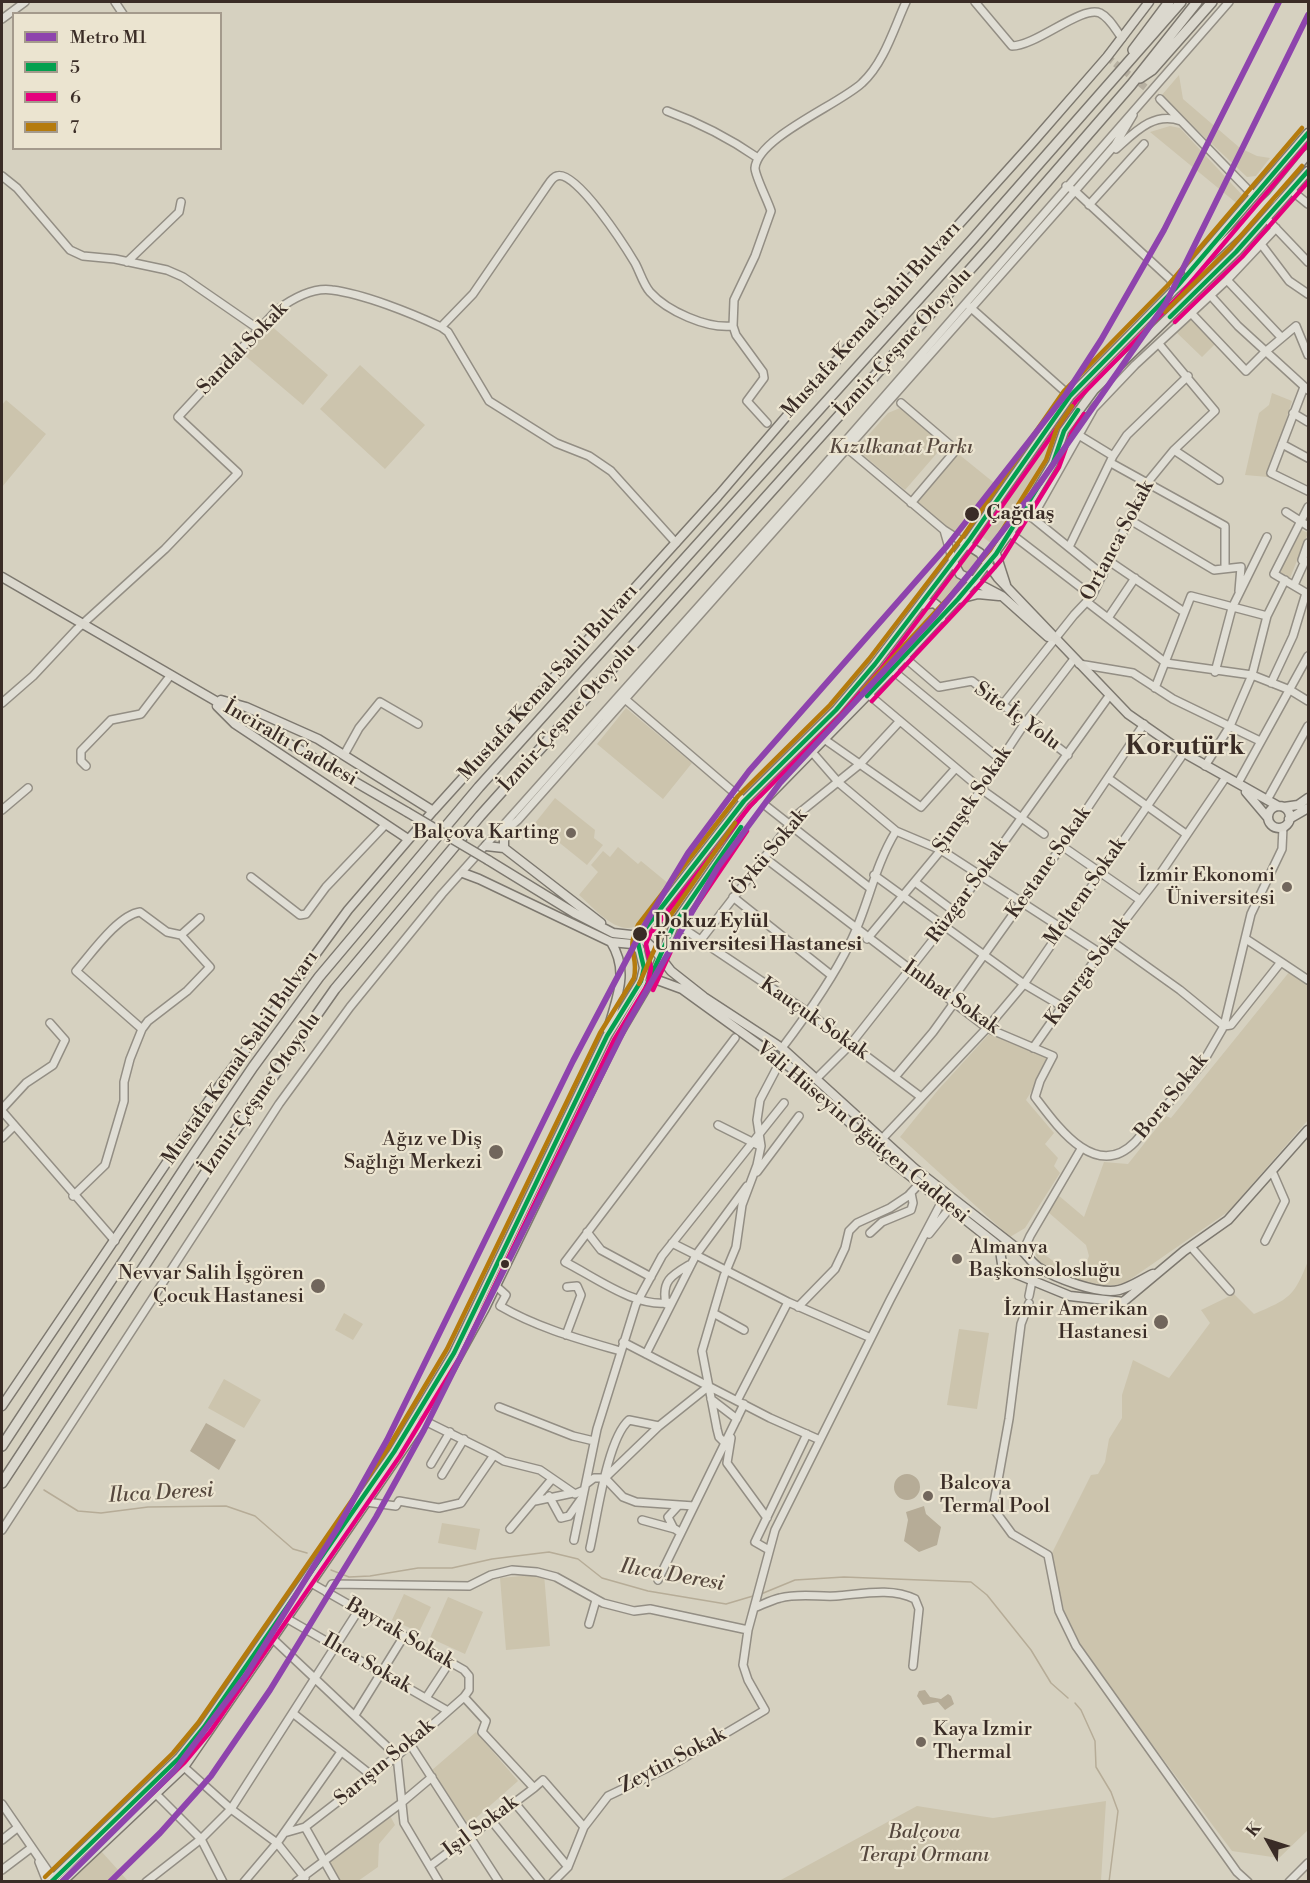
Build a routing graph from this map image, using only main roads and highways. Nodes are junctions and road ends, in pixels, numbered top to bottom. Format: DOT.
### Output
graph roads {
  1 [pos="1149,2"];
  2 [pos="1169,2"];
  3 [pos="1181,2"];
  4 [pos="1197,2"];
  5 [pos="1212,2"];
  6 [pos="1131,85"];
  7 [pos="1106,88"];
  8 [pos="1307,135"];
  9 [pos="1308,156"];
  10 [pos="1289,158"];
  11 [pos="1299,166"];
  12 [pos="1308,171"];
  13 [pos="1292,191"];
  14 [pos="1175,289"];
  15 [pos="966,544"];
  16 [pos="996,554"];
  17 [pos="953,562"];
  18 [pos="987,564"];
  19 [pos="2,577"];
  20 [pos="974,581"];
  21 [pos="1004,592"];
  22 [pos="958,599"];
  23 [pos="919,606"];
  24 [pos="941,618"];
  25 [pos="208,697"];
  26 [pos="1238,783"];
  27 [pos="1308,798"];
  28 [pos="1281,807"];
  29 [pos="1308,808"];
  30 [pos="432,811"];
  31 [pos="1268,818"];
  32 [pos="1286,823"];
  33 [pos="504,833"];
  34 [pos="408,839"];
  35 [pos="488,843"];
  36 [pos="504,848"];
  37 [pos="463,873"];
  38 [pos="661,908"];
  39 [pos="677,921"];
  40 [pos="640,936"];
  41 [pos="611,939"];
  42 [pos="639,947"];
  43 [pos="660,956"];
  44 [pos="652,978"];
  45 [pos="607,1036"];
  46 [pos="616,1039"];
  47 [pos="1308,1130"];
  48 [pos="953,1207"];
  49 [pos="1014,1246"];
  50 [pos="1027,1256"];
  51 [pos="1002,1259"];
  52 [pos="1162,1270"];
  53 [pos="1017,1272"];
  54 [pos="2,1406"];
  55 [pos="2,1446"];
  56 [pos="2,1483"];
  57 [pos="57,1880"];
  1 -- 30 [label="main road, Mustafa Kemal Sahil Bulvarı"];
  2 -- 7 [label="highway"];
  3 -- 7 [label="highway, İzmir-Çeşme Otoyolu"];
  4 -- 6 [label="highway, İzmir-Çeşme Otoyolu"];
  5 -- 6 [label="highway"];
  6 -- 56 [label="highway, İzmir-Çeşme Otoyolu"];
  7 -- 55 [label="highway, İzmir-Çeşme Otoyolu"];
  8 -- 9 [label="main road"];
  8 -- 10 [label="main road"];
  9 -- 11 [label="main road"];
  10 -- 11 [label="main road"];
  10 -- 14 [label="main road"];
  11 -- 13 [label="main road"];
  11 -- 14 [label="main road"];
  12 -- 13 [label="main road"];
  13 -- 16 [label="main road"];
  14 -- 15 [label="main road"];
  15 -- 17 [label="main road"];
  15 -- 18 [label="main road"];
  16 -- 18 [label="main road"];
  16 -- 21 [label="main road"];
  17 -- 20 [label="main road"];
  17 -- 23 [label="main road"];
  18 -- 20 [label="main road"];
  18 -- 21 [label="main road"];
  19 -- 25 [label="main road, İnciraltı Caddesi"];
  20 -- 21 [label="main road"];
  20 -- 22 [label="main road"];
  21 -- 22 [label="main road"];
  21 -- 26 [label="main road"];
  22 -- 24 [label="main road"];
  23 -- 24 [label="main road"];
  23 -- 38 [label="main road"];
  24 -- 39 [label="main road"];
  25 -- 30 [label="main road"];
  25 -- 34 [label="main road"];
  25 -- 41 [label="main road, İnciraltı Caddesi, bridge"];
  26 -- 28 [label="main road"];
  26 -- 31 [label="main road"];
  27 -- 28 [label="main road"];
  28 -- 31 [label="main road"];
  28 -- 32 [label="main road"];
  29 -- 32 [label="main road"];
  30 -- 34 [label="main road, Mustafa Kemal Sahil Bulvarı"];
  31 -- 32 [label="main road"];
  33 -- 36 [label="main road"];
  34 -- 54 [label="main road, Mustafa Kemal Sahil Bulvarı"];
  35 -- 36 [label="main road"];
  36 -- 41 [label="main road"];
  37 -- 41 [label="main road"];
  38 -- 39 [label="main road"];
  38 -- 40 [label="main road"];
  39 -- 43 [label="main road"];
  40 -- 41 [label="main road"];
  40 -- 42 [label="main road"];
  40 -- 43 [label="main road, Vali Hüseyin Öğütçen Caddesi"];
  41 -- 42 [label="main road"];
  41 -- 45 [label="main road"];
  42 -- 44 [label="main road"];
  42 -- 45 [label="main road"];
  43 -- 44 [label="main road"];
  43 -- 48 [label="main road, Vali Hüseyin Öğütçen Caddesi"];
  44 -- 46 [label="main road"];
  44 -- 48 [label="main road, Vali Hüseyin Öğütçen Caddesi"];
  45 -- 46 [label="main road"];
  45 -- 57 [label="main road"];
  46 -- 57 [label="main road"];
  47 -- 52 [label="main road"];
  48 -- 49 [label="main road, Vali Hüseyin Öğütçen Caddesi"];
  48 -- 51 [label="main road, Vali Hüseyin Öğütçen Caddesi"];
  49 -- 50 [label="main road"];
  49 -- 51 [label="main road"];
  50 -- 52 [label="main road"];
  50 -- 53 [label="main road"];
  51 -- 53 [label="main road"];
  52 -- 53 [label="main road"];
}
